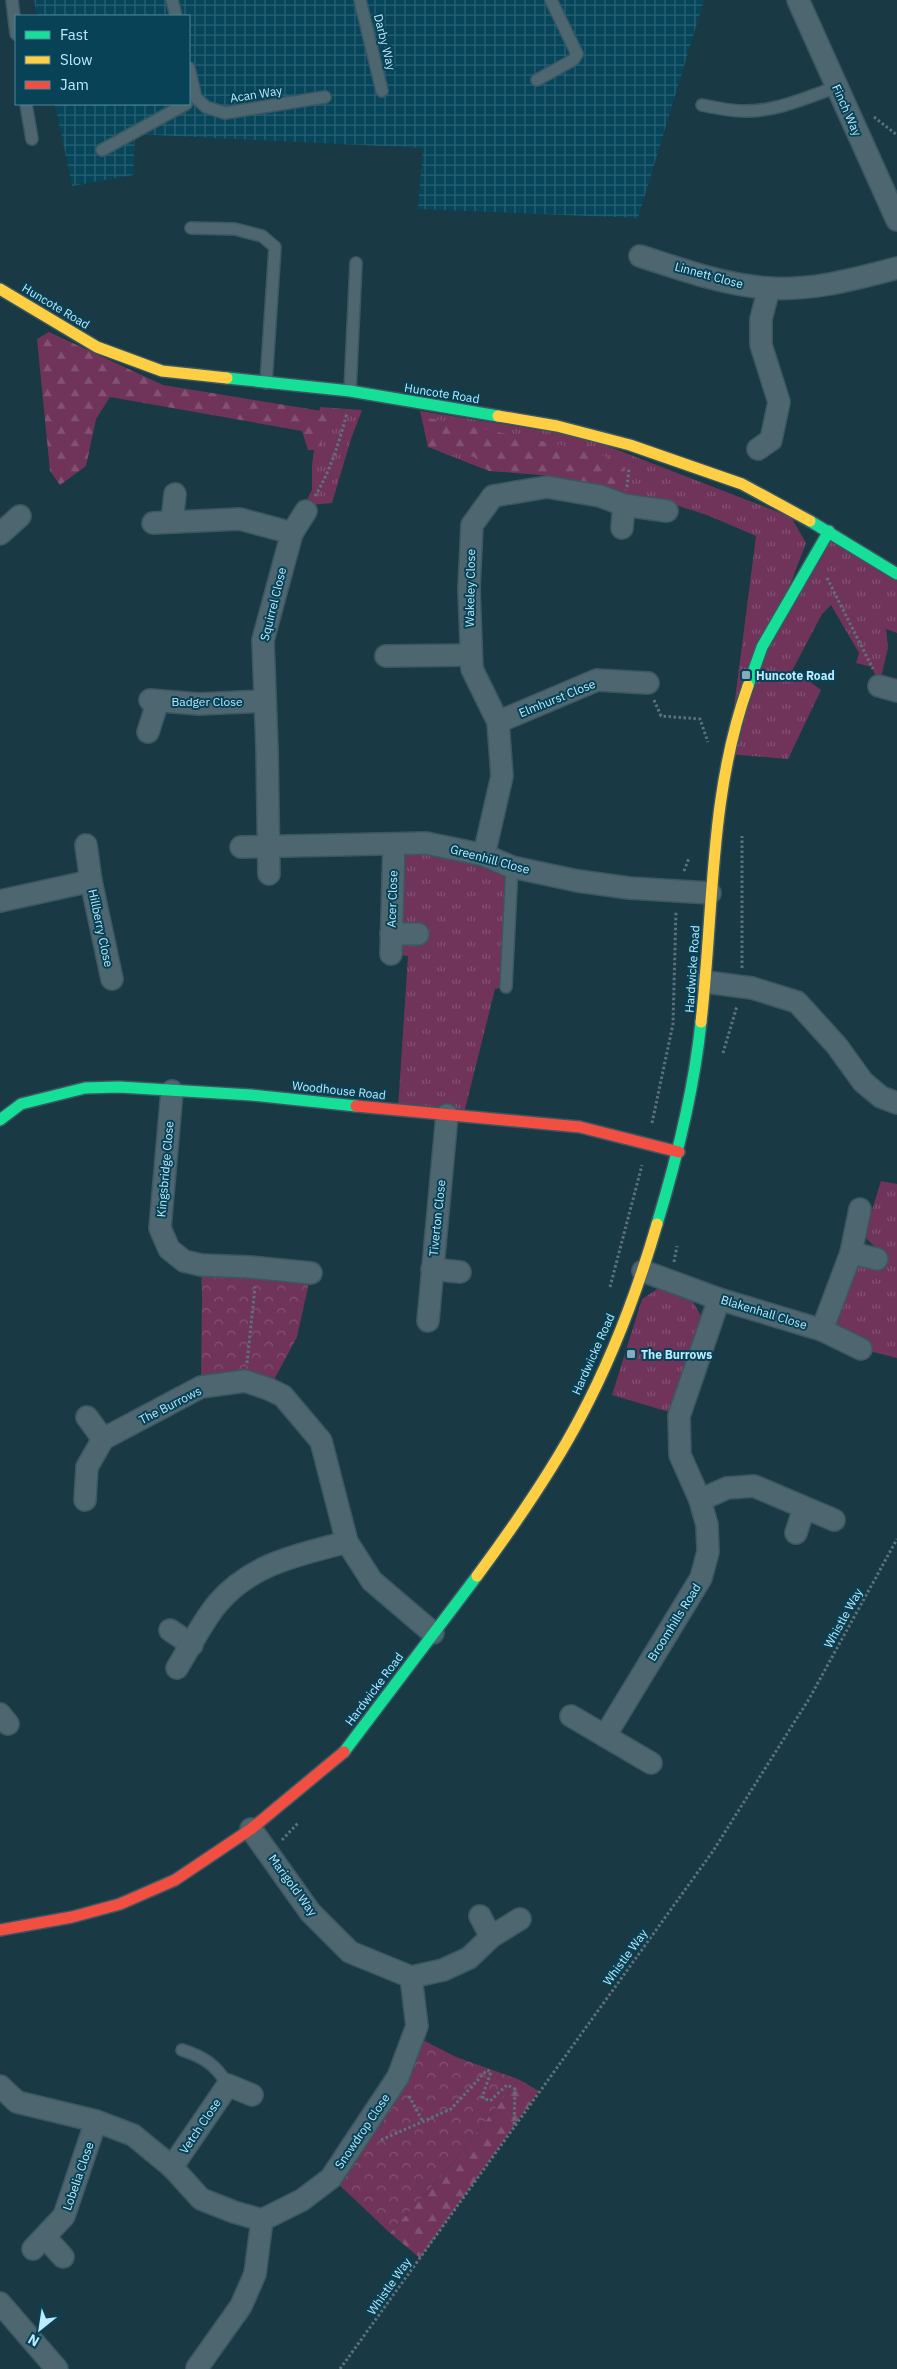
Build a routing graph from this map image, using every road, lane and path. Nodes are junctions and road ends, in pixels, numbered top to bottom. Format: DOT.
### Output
graph roads {
  1 [pos="12,0"];
  2 [pos="172,0"];
  3 [pos="360,0"];
  4 [pos="551,0"];
  5 [pos="798,0"];
  6 [pos="176,15"];
  7 [pos="15,26"];
  8 [pos="537,80"];
  9 [pos="837,86"];
  10 [pos="382,91"];
  11 [pos="325,97"];
  12 [pos="190,102"];
  13 [pos="26,105"];
  14 [pos="184,105"];
  15 [pos="702,105"];
  16 [pos="32,139"];
  17 [pos="102,150"];
  18 [pos="897,220"];
  19 [pos="191,228"];
  20 [pos="640,256"];
  21 [pos="356,263"];
  22 [pos="897,268"];
  23 [pos="769,288"];
  24 [pos="0,289"];
  25 [pos="266,383"];
  26 [pos="350,391"];
  27 [pos="630,445"];
  28 [pos="758,449"];
  29 [pos="175,494"];
  30 [pos="624,505"];
  31 [pos="667,510"];
  32 [pos="306,511"];
  33 [pos="20,516"];
  34 [pos="622,528"];
  35 [pos="829,530"];
  36 [pos="292,533"];
  37 [pos="0,534"];
  38 [pos="815,556"];
  39 [pos="897,574"];
  40 [pos="471,655"];
  41 [pos="386,656"];
  42 [pos="648,684"];
  43 [pos="888,689"];
  44 [pos="264,701"];
  45 [pos="498,722"];
  46 [pos="148,732"];
  47 [pos="709,746"];
  48 [pos="742,827"];
  49 [pos="394,844"];
  50 [pos="86,845"];
  51 [pos="241,847"];
  52 [pos="269,847"];
  53 [pos="690,853"];
  54 [pos="484,855"];
  55 [pos="512,867"];
  56 [pos="269,874"];
  57 [pos="92,881"];
  58 [pos="678,890"];
  59 [pos="710,893"];
  60 [pos="0,901"];
  61 [pos="418,934"];
  62 [pos="112,979"];
  63 [pos="706,982"];
  64 [pos="739,986"];
  65 [pos="506,987"];
  66 [pos="722,1055"];
  67 [pos="172,1091"];
  68 [pos="897,1103"];
  69 [pos="447,1115"];
  70 [pos="0,1120"];
  71 [pos="648,1145"];
  72 [pos="679,1152"];
  73 [pos="860,1209"];
  74 [pos="677,1245"];
  75 [pos="851,1252"];
  76 [pos="877,1259"];
  77 [pos="257,1268"];
  78 [pos="432,1269"];
  79 [pos="643,1271"];
  80 [pos="460,1272"];
  81 [pos="311,1273"];
  82 [pos="670,1281"];
  83 [pos="608,1294"];
  84 [pos="719,1299"];
  85 [pos="428,1321"];
  86 [pos="822,1330"];
  87 [pos="861,1349"];
  88 [pos="246,1381"];
  89 [pos="87,1417"];
  90 [pos="103,1439"];
  91 [pos="85,1500"];
  92 [pos="700,1500"];
  93 [pos="804,1508"];
  94 [pos="834,1520"];
  95 [pos="796,1533"];
  96 [pos="897,1539"];
  97 [pos="347,1542"];
  98 [pos="170,1630"];
  99 [pos="433,1633"];
  100 [pos="192,1645"];
  101 [pos="177,1668"];
  102 [pos="571,1716"];
  103 [pos="605,1736"];
  104 [pos="651,1763"];
  105 [pos="300,1822"];
  106 [pos="252,1829"];
  107 [pos="270,1853"];
  108 [pos="480,1916"];
  109 [pos="520,1919"];
  110 [pos="0,1930"];
  111 [pos="491,1937"];
  112 [pos="411,1977"];
  113 [pos="182,2050"];
  114 [pos="398,2077"];
  115 [pos="228,2085"];
  116 [pos="0,2086"];
  117 [pos="252,2094"];
  118 [pos="96,2121"];
  119 [pos="423,2122"];
  120 [pos="514,2127"];
  121 [pos="377,2142"];
  122 [pos="172,2167"];
  123 [pos="262,2220"];
  124 [pos="63,2257"];
  125 [pos="0,2303"];
  126 [pos="197,2368"];
  127 [pos="57,2369"];
  128 [pos="340,2369"];
  1 -- 7 [label="lane"];
  2 -- 6 [label="lane"];
  3 -- 10 [label="lane, Darby Way"];
  4 -- 8 [label="lane"];
  5 -- 9 [label="street, Finch Way"];
  9 -- 15 [label="lane"];
  9 -- 18 [label="street, Finch Way"];
  11 -- 12 [label="lane, Acan Way"];
  13 -- 16 [label="lane"];
  14 -- 17 [label="lane"];
  19 -- 25 [label="lane"];
  20 -- 23 [label="street, Linnett Close"];
  21 -- 26 [label="lane"];
  22 -- 23 [label="street, Linnett Close"];
  23 -- 28 [label="street"];
  24 -- 25 [label="street, Huncote Road"];
  25 -- 26 [label="street, Huncote Road"];
  26 -- 27 [label="street, Huncote Road"];
  26 -- 32 [label="path"];
  27 -- 30 [label="path"];
  27 -- 35 [label="street, Huncote Road"];
  29 -- 36 [label="street"];
  30 -- 31 [label="street, Wakeley Close"];
  30 -- 34 [label="street"];
  30 -- 40 [label="street, Wakeley Close"];
  32 -- 36 [label="street, Squirrel Close"];
  33 -- 37 [label="street"];
  35 -- 38 [label="street, Hardwicke Road"];
  35 -- 39 [label="street, Huncote Road"];
  36 -- 44 [label="street, Squirrel Close"];
  38 -- 43 [label="path"];
  38 -- 59 [label="street, Hardwicke Road"];
  40 -- 41 [label="street"];
  40 -- 45 [label="street, Wakeley Close"];
  42 -- 45 [label="street, Elmhurst Close"];
  42 -- 47 [label="path"];
  44 -- 46 [label="street, Badger Close"];
  44 -- 52 [label="street, Squirrel Close"];
  45 -- 54 [label="street, Wakeley Close"];
  48 -- 64 [label="path"];
  49 -- 52 [label="street, Greenhill Close"];
  49 -- 54 [label="street, Greenhill Close"];
  49 -- 61 [label="street, Acer Close"];
  50 -- 57 [label="street"];
  51 -- 52 [label="street, Greenhill Close"];
  52 -- 56 [label="street, Squirrel Close"];
  53 -- 58 [label="path"];
  54 -- 55 [label="street, Greenhill Close"];
  55 -- 58 [label="street, Greenhill Close"];
  55 -- 65 [label="lane"];
  57 -- 60 [label="street, Hillberry Close"];
  57 -- 62 [label="street, Hillberry Close"];
  58 -- 59 [label="street, Greenhill Close"];
  58 -- 71 [label="path"];
  59 -- 63 [label="street, Hardwicke Road"];
  63 -- 64 [label="street"];
  63 -- 72 [label="street, Hardwicke Road"];
  64 -- 66 [label="path"];
  64 -- 68 [label="street"];
  67 -- 69 [label="street, Woodhouse Road"];
  67 -- 70 [label="street, Woodhouse Road"];
  67 -- 77 [label="street, Kingsbridge Close"];
  69 -- 71 [label="street, Woodhouse Road"];
  69 -- 78 [label="street, Tiverton Close"];
  71 -- 72 [label="street, Woodhouse Road"];
  71 -- 83 [label="path"];
  72 -- 79 [label="street, Hardwicke Road"];
  73 -- 75 [label="street, Blakenhall Close"];
  74 -- 82 [label="path"];
  75 -- 76 [label="street"];
  75 -- 86 [label="street, Blakenhall Close"];
  77 -- 81 [label="street, Kingsbridge Close"];
  77 -- 88 [label="path"];
  78 -- 80 [label="street"];
  78 -- 85 [label="street, Tiverton Close"];
  79 -- 82 [label="street, Blakenhall Close"];
  79 -- 99 [label="street, Hardwicke Road"];
  82 -- 84 [label="street, Blakenhall Close"];
  84 -- 86 [label="street, Blakenhall Close"];
  84 -- 92 [label="street, Broomhills Road"];
  86 -- 87 [label="street"];
  88 -- 90 [label="street, The Burrows"];
  88 -- 97 [label="street, The Burrows"];
  89 -- 90 [label="street"];
  90 -- 91 [label="street"];
  92 -- 93 [label="street"];
  92 -- 103 [label="street, Broomhills Road"];
  93 -- 94 [label="street"];
  93 -- 95 [label="street"];
  96 -- 120 [label="path, Whistle Way"];
  97 -- 99 [label="street, The Burrows"];
  97 -- 100 [label="street"];
  98 -- 100 [label="street"];
  99 -- 106 [label="street, Hardwicke Road"];
  100 -- 101 [label="street"];
  102 -- 103 [label="street"];
  103 -- 104 [label="street"];
  105 -- 107 [label="path"];
  106 -- 107 [label="street, Marigold Way"];
  106 -- 110 [label="street, Hardwicke Road"];
  107 -- 112 [label="street, Marigold Way"];
  108 -- 111 [label="street"];
  109 -- 111 [label="street"];
  111 -- 112 [label="street"];
  112 -- 114 [label="street, Snowdrop Close"];
  113 -- 115 [label="lane"];
  114 -- 119 [label="path"];
  114 -- 123 [label="street, Snowdrop Close"];
  115 -- 117 [label="street"];
  115 -- 122 [label="street, Vetch Close"];
  116 -- 118 [label="street"];
  118 -- 122 [label="street"];
  118 -- 124 [label="street, Lobelia Close"];
  119 -- 120 [label="path"];
  119 -- 121 [label="path"];
  120 -- 128 [label="path, Whistle Way"];
  122 -- 123 [label="street"];
  123 -- 126 [label="street"];
  125 -- 127 [label="street"];
}
